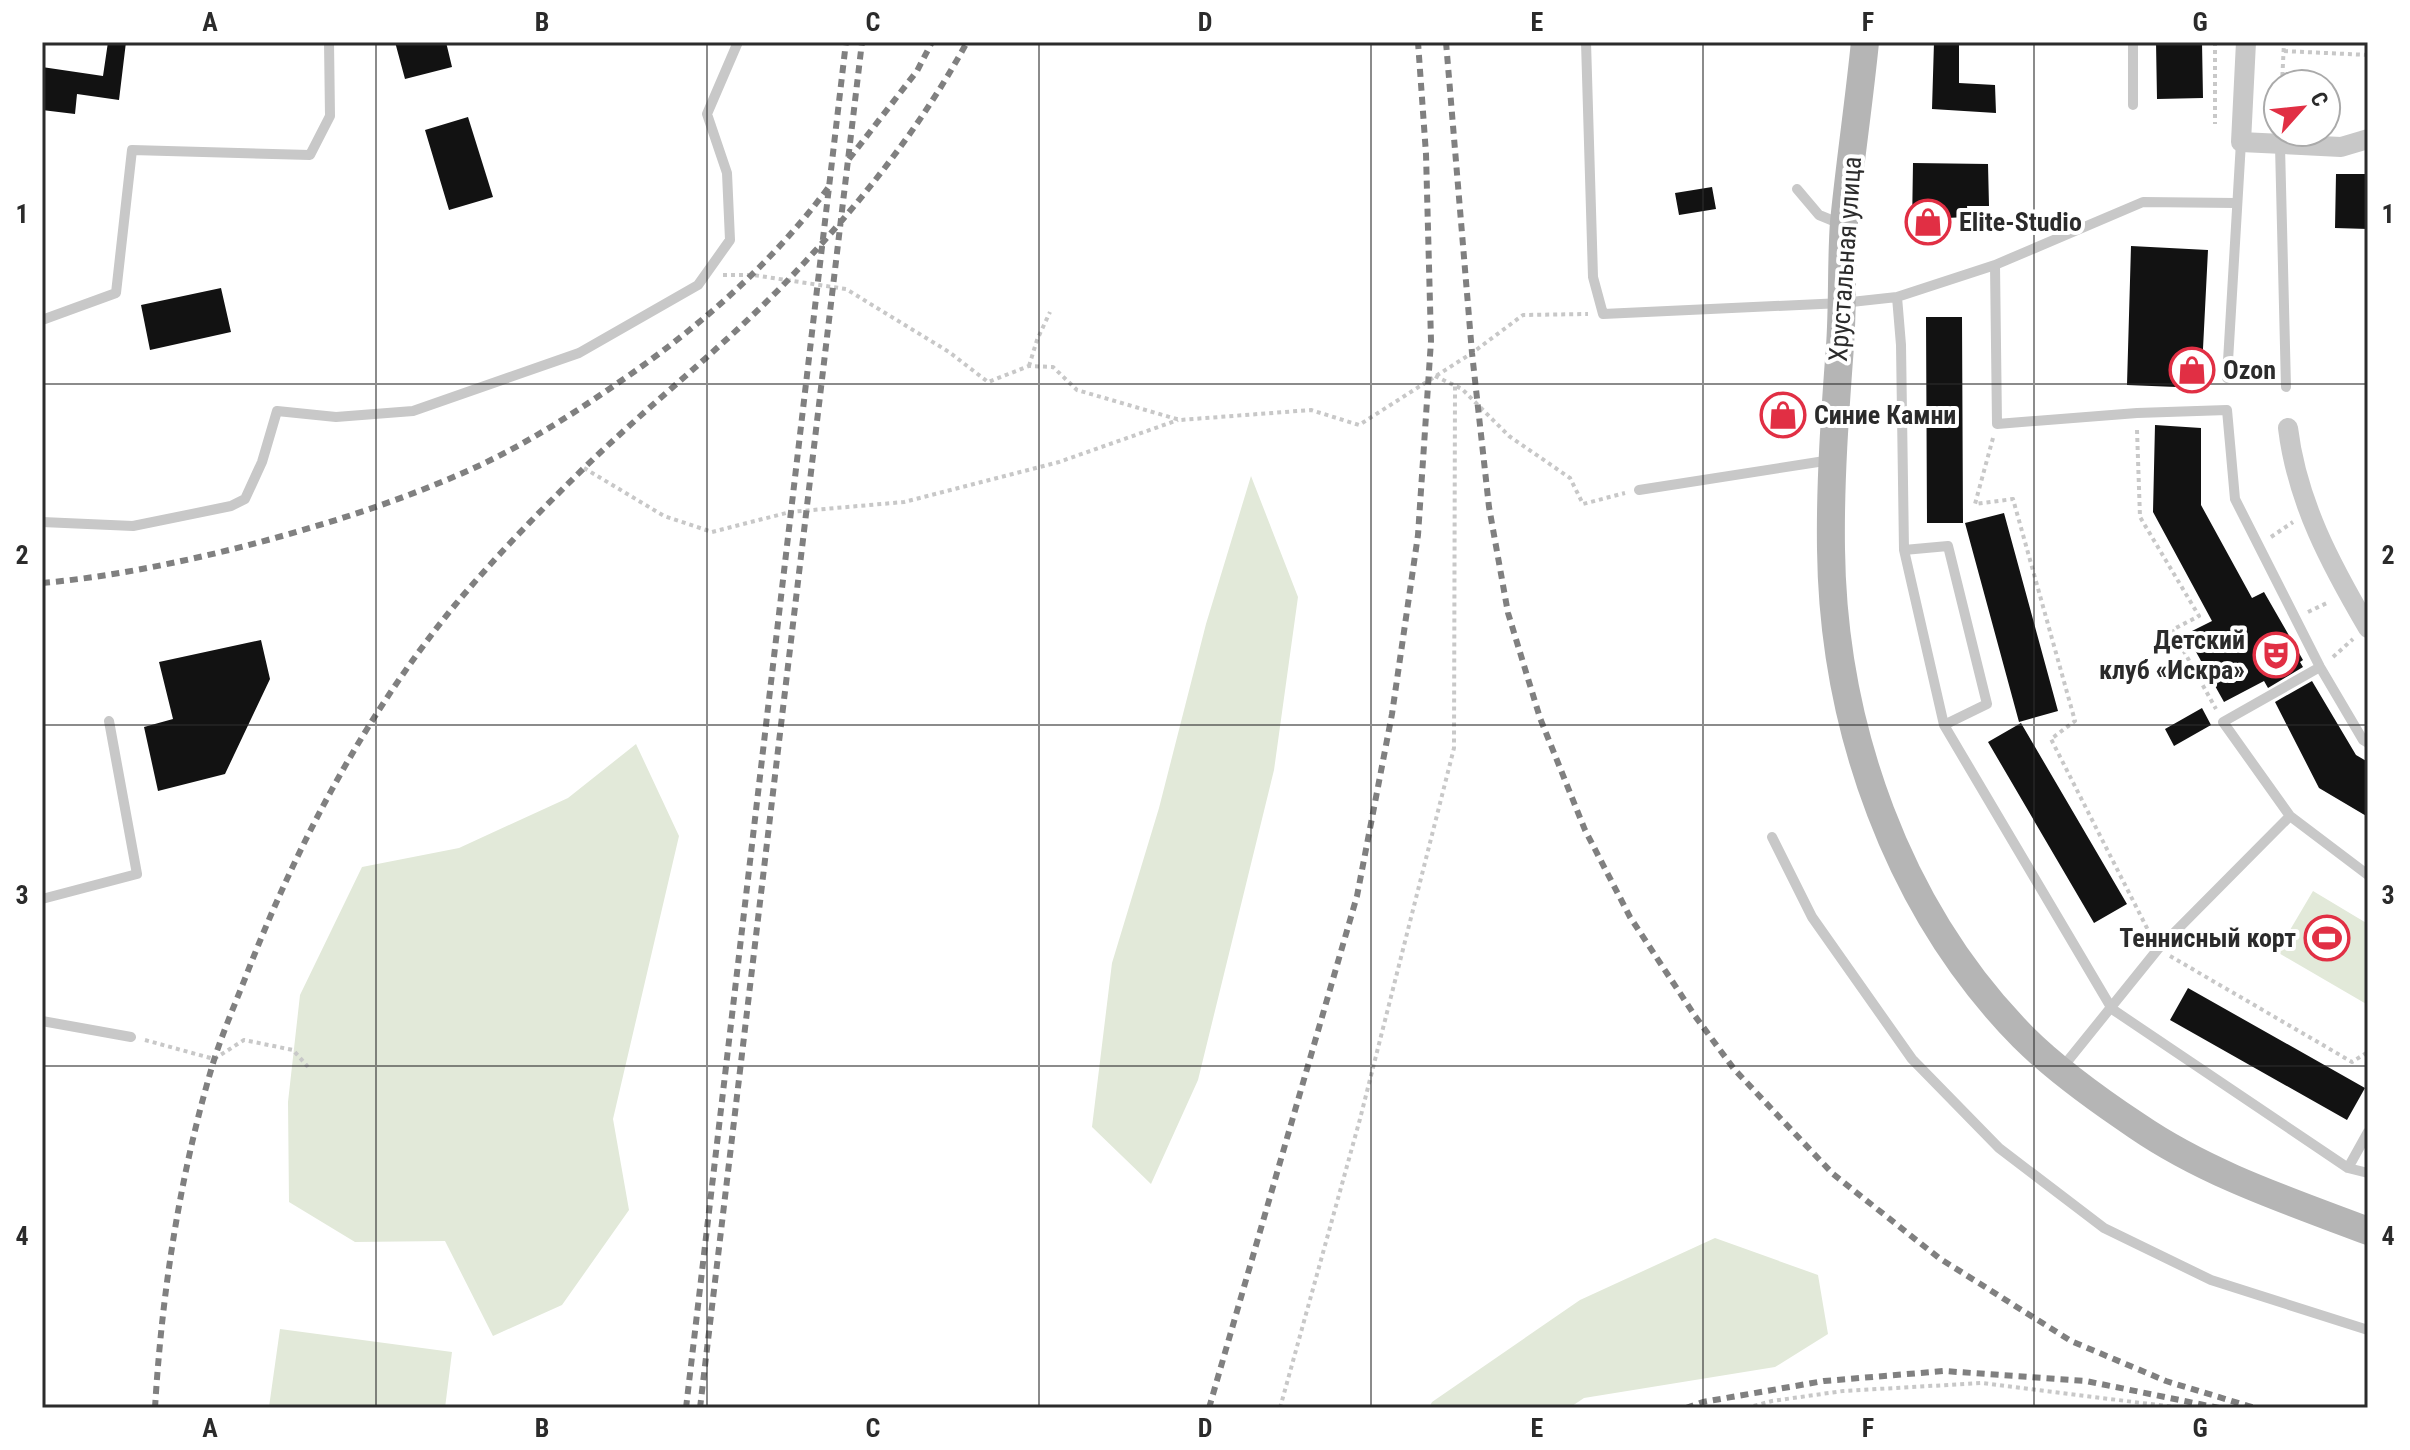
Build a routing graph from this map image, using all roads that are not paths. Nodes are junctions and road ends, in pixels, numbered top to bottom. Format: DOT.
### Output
graph roads {
  1 [pos="329,42"];
  2 [pos="738,42"];
  3 [pos="1586,42"];
  4 [pos="1865,42"];
  5 [pos="2133,42"];
  6 [pos="2246,42"];
  7 [pos="2133,105"];
  8 [pos="2368,139"];
  9 [pos="2241,142"];
  10 [pos="2262,144"];
  11 [pos="2342,147"];
  12 [pos="2280,148"];
  13 [pos="1797,189"];
  14 [pos="2236,203"];
  15 [pos="1844,225"];
  16 [pos="1995,265"];
  17 [pos="1897,297"];
  18 [pos="1842,303"];
  19 [pos="42,320"];
  20 [pos="2227,378"];
  21 [pos="2286,387"];
  22 [pos="2288,428"];
  23 [pos="1832,460"];
  24 [pos="1639,490"];
  25 [pos="42,522"];
  26 [pos="1904,550"];
  27 [pos="2368,628"];
  28 [pos="2320,667"];
  29 [pos="109,721"];
  30 [pos="1944,725"];
  31 [pos="2366,739"];
  32 [pos="2290,816"];
  33 [pos="1772,837"];
  34 [pos="2368,875"];
  35 [pos="42,899"];
  36 [pos="2112,1009"];
  37 [pos="42,1021"];
  38 [pos="131,1037"];
  39 [pos="2061,1070"];
  40 [pos="2368,1132"];
  41 [pos="2348,1168"];
  42 [pos="2368,1173"];
  43 [pos="2368,1231"];
  44 [pos="2368,1330"];
  1 -- 19 [label="lane"];
  2 -- 25 [label="lane"];
  3 -- 18 [label="lane"];
  4 -- 15 [label="street, Хрустальная улица"];
  5 -- 7 [label="lane"];
  6 -- 9 [label="street"];
  8 -- 11 [label="street"];
  9 -- 10 [label="street"];
  9 -- 14 [label="lane"];
  12 -- 21 [label="lane"];
  13 -- 15 [label="lane"];
  14 -- 16 [label="lane"];
  14 -- 20 [label="lane"];
  15 -- 18 [label="street, Хрустальная улица"];
  16 -- 17 [label="lane"];
  16 -- 28 [label="lane"];
  17 -- 18 [label="lane"];
  17 -- 26 [label="lane"];
  18 -- 23 [label="street, Хрустальная улица"];
  22 -- 27 [label="street"];
  23 -- 24 [label="lane"];
  23 -- 39 [label="street, Хрустальная улица"];
  26 -- 30 [label="lane"];
  26 -- 30 [label="lane"];
  28 -- 31 [label="lane"];
  28 -- 32 [label="lane"];
  29 -- 35 [label="lane"];
  30 -- 36 [label="lane"];
  32 -- 34 [label="lane"];
  32 -- 36 [label="lane"];
  33 -- 44 [label="lane"];
  36 -- 39 [label="lane"];
  36 -- 41 [label="lane"];
  37 -- 38 [label="lane"];
  39 -- 43 [label="street, Хрустальная улица"];
  40 -- 41 [label="lane"];
  41 -- 42 [label="lane"];
}
